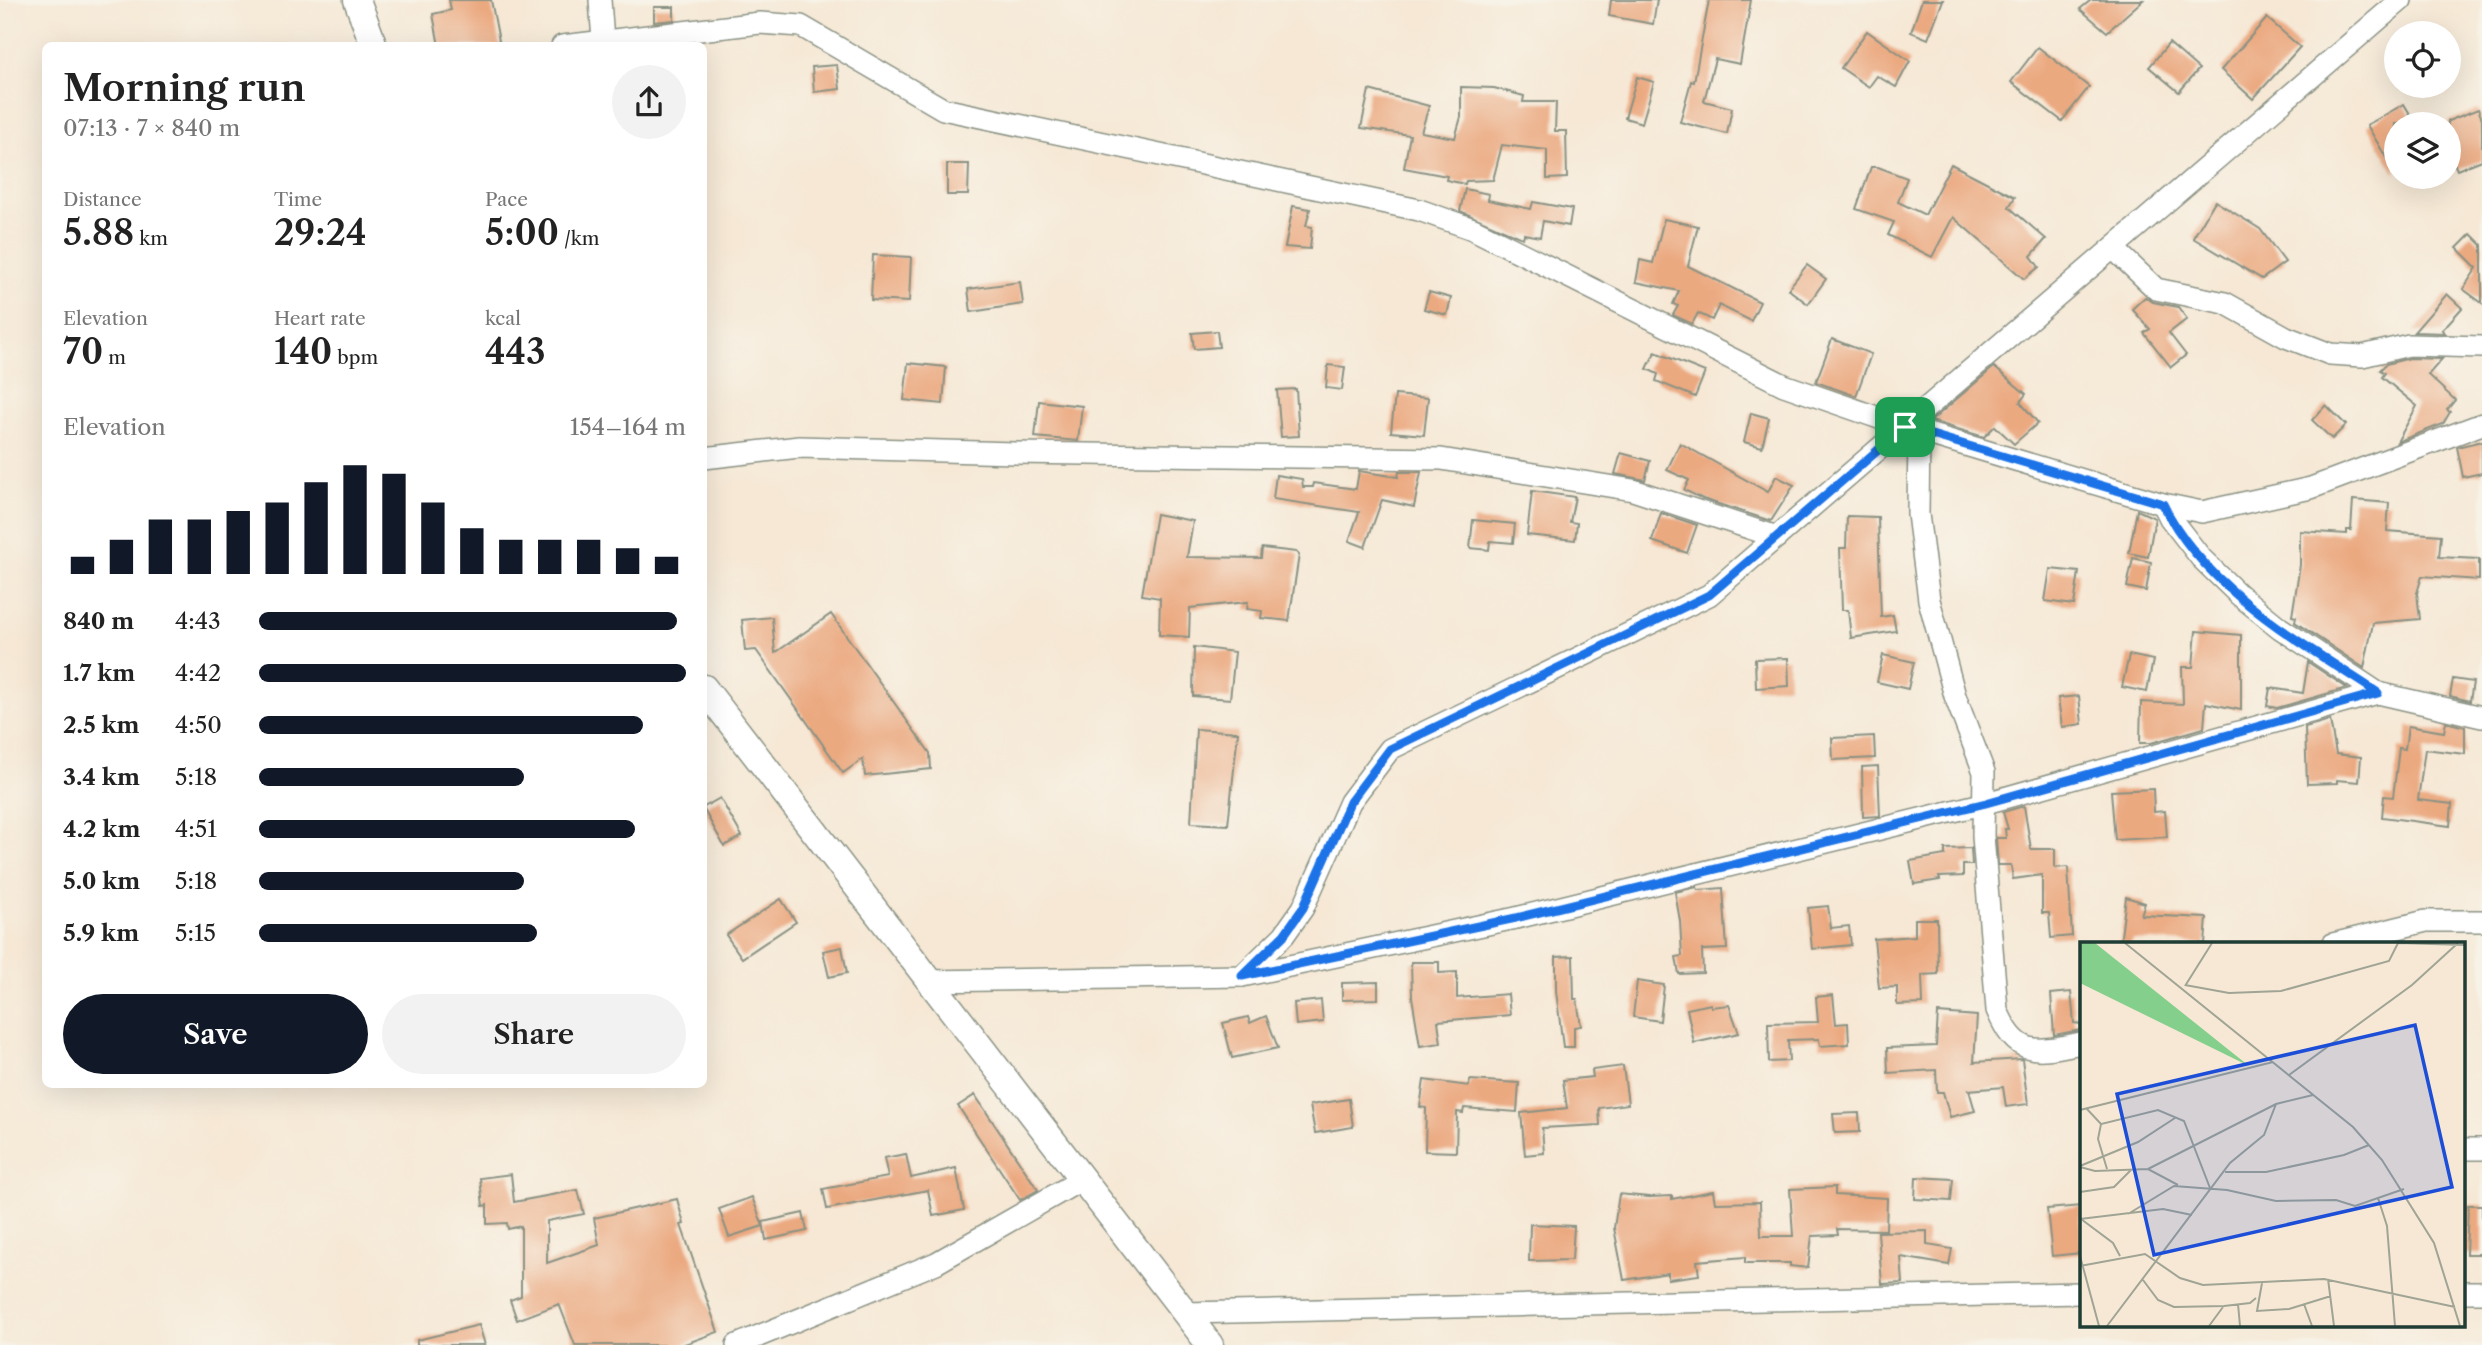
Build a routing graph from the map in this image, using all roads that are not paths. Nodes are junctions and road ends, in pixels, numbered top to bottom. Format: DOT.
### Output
graph roads {
  1 [pos="357,0"];
  2 [pos="600,0"];
  3 [pos="2401,0"];
  4 [pos="603,41"];
  5 [pos="373,42"];
  6 [pos="595,42"];
  7 [pos="2113,248"];
  8 [pos="2482,347"];
  9 [pos="2482,424"];
  10 [pos="1912,429"];
  11 [pos="707,458"];
  12 [pos="2163,504"];
  13 [pos="1777,537"];
  14 [pos="707,692"];
  15 [pos="2378,693"];
  16 [pos="2482,717"];
  17 [pos="1986,803"];
  18 [pos="2482,921"];
  19 [pos="2341,942"];
  20 [pos="1242,976"];
  21 [pos="927,981"];
  22 [pos="2080,1044"];
  23 [pos="2059,1048"];
  24 [pos="2080,1060"];
  25 [pos="2464,1149"];
  26 [pos="2482,1149"];
  27 [pos="1081,1180"];
  28 [pos="2464,1292"];
  29 [pos="2482,1292"];
  30 [pos="2080,1293"];
  31 [pos="1185,1312"];
  32 [pos="737,1345"];
  33 [pos="1210,1345"];
  1 -- 5 [label="street"];
  2 -- 4 [label="street"];
  3 -- 7 [label="street"];
  4 -- 6 [label="street"];
  4 -- 10 [label="street"];
  7 -- 8 [label="street"];
  7 -- 10 [label="street"];
  9 -- 12 [label="street"];
  10 -- 12 [label="street"];
  10 -- 13 [label="street"];
  10 -- 17 [label="street"];
  11 -- 13 [label="street"];
  12 -- 15 [label="street"];
  13 -- 20 [label="street"];
  14 -- 21 [label="street"];
  15 -- 16 [label="street"];
  15 -- 17 [label="street"];
  17 -- 20 [label="street"];
  17 -- 23 [label="street"];
  18 -- 19 [label="street"];
  20 -- 21 [label="street"];
  21 -- 27 [label="street"];
  22 -- 23 [label="street"];
  23 -- 24 [label="street"];
  25 -- 26 [label="street"];
  27 -- 31 [label="street"];
  27 -- 32 [label="street"];
  28 -- 29 [label="street"];
  30 -- 31 [label="street"];
  31 -- 33 [label="street"];
}
